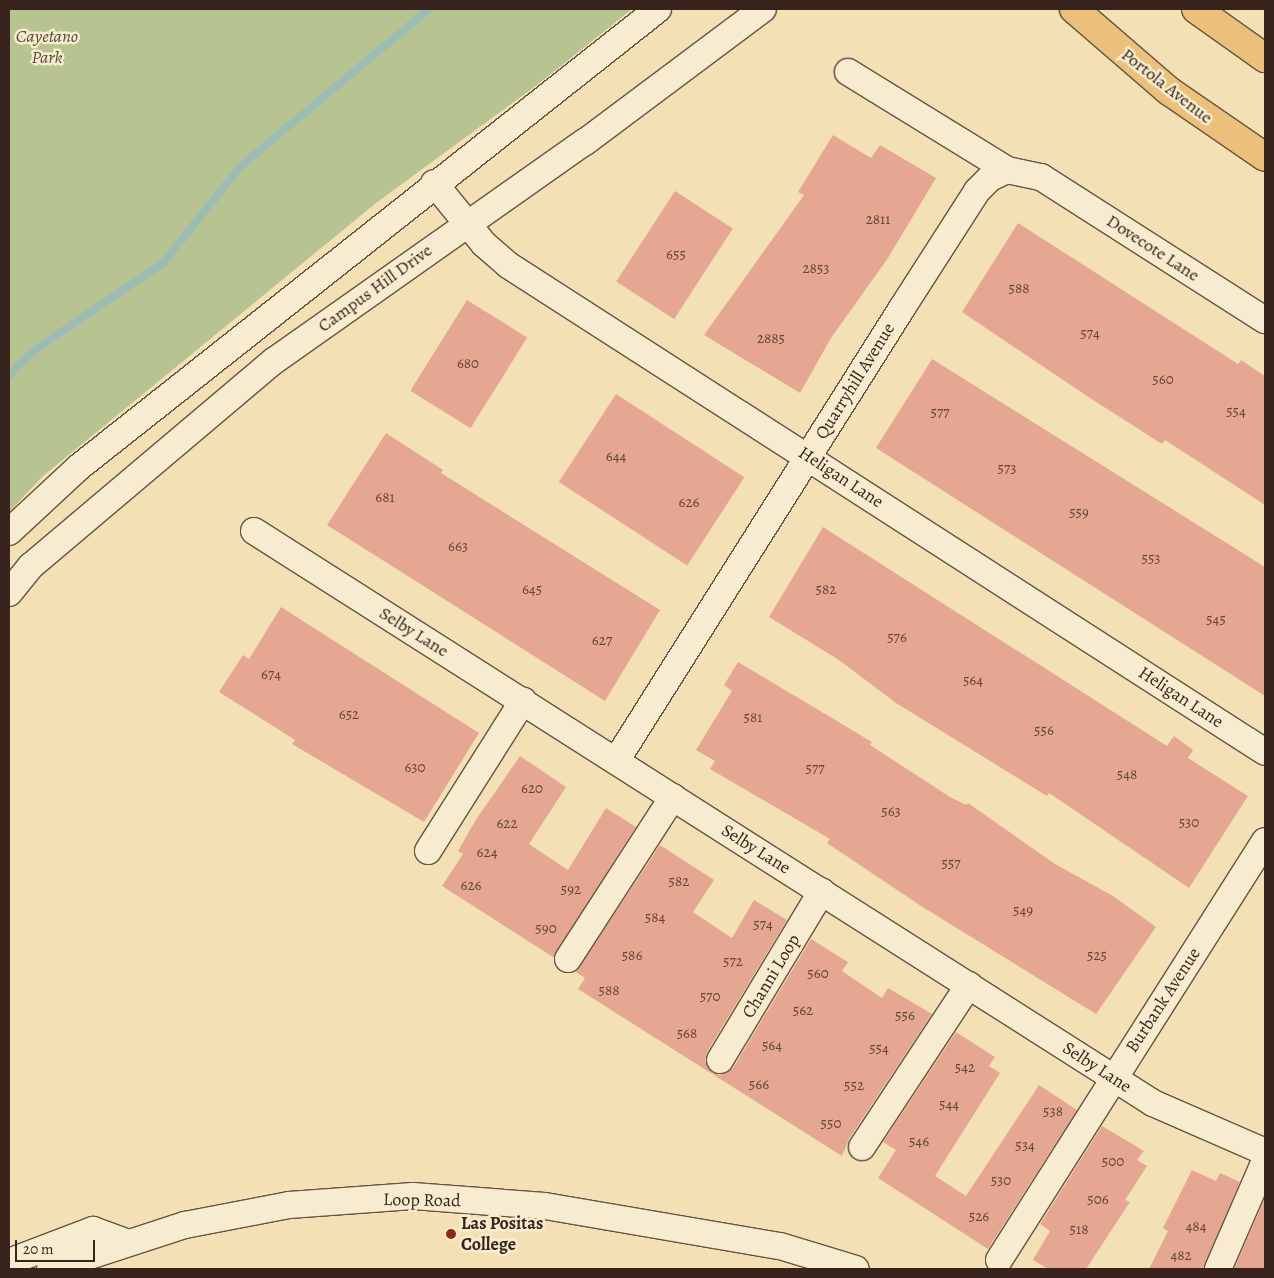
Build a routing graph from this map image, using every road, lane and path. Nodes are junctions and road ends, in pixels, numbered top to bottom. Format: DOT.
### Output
graph roads {
  1 [pos="658,9"];
  2 [pos="763,9"];
  3 [pos="1074,9"];
  4 [pos="1196,9"];
  5 [pos="1265,58"];
  6 [pos="848,72"];
  7 [pos="1265,157"];
  8 [pos="1007,170"];
  9 [pos="434,183"];
  10 [pos="465,223"];
  11 [pos="1265,320"];
  12 [pos="808,456"];
  13 [pos="254,531"];
  14 [pos="9,532"];
  15 [pos="9,593"];
  16 [pos="523,701"];
  17 [pos="1265,752"];
  18 [pos="616,761"];
  19 [pos="673,796"];
  20 [pos="1265,842"];
  21 [pos="428,850"];
  22 [pos="822,891"];
  23 [pos="568,959"];
  24 [pos="969,985"];
  25 [pos="720,1060"];
  26 [pos="1114,1077"];
  27 [pos="862,1147"];
  28 [pos="1265,1152"];
  29 [pos="1265,1161"];
  30 [pos="128,1243"];
  31 [pos="999,1260"];
  32 [pos="9,1262"];
  33 [pos="50,1269"];
  34 [pos="856,1269"];
  35 [pos="1218,1269"];
  1 -- 9 [label="street"];
  2 -- 10 [label="street, Campus Hill Drive"];
  3 -- 7 [label="main road, Portola Avenue"];
  4 -- 5 [label="main road"];
  6 -- 8 [label="street"];
  8 -- 11 [label="street, Dovecote Lane"];
  8 -- 12 [label="street, Quarryhill Avenue"];
  9 -- 10 [label="street, Heligan Lane"];
  9 -- 14 [label="street"];
  10 -- 12 [label="street, Heligan Lane"];
  10 -- 15 [label="street, Campus Hill Drive"];
  12 -- 17 [label="street, Heligan Lane"];
  12 -- 18 [label="street, Quarryhill Avenue"];
  13 -- 16 [label="street, Selby Lane"];
  16 -- 18 [label="street, Selby Lane"];
  16 -- 21 [label="street"];
  18 -- 19 [label="street, Selby Lane"];
  19 -- 22 [label="street, Selby Lane"];
  19 -- 23 [label="street"];
  20 -- 26 [label="street, Burbank Avenue"];
  22 -- 24 [label="street, Selby Lane"];
  22 -- 25 [label="street, Channi Loop"];
  24 -- 26 [label="street, Selby Lane"];
  24 -- 27 [label="street"];
  26 -- 28 [label="street, Selby Lane"];
  26 -- 31 [label="street, Burbank Avenue"];
  29 -- 35 [label="street"];
  30 -- 32 [label="street"];
  30 -- 33 [label="street, Loop Road"];
  30 -- 34 [label="street, Loop Road"];
}
